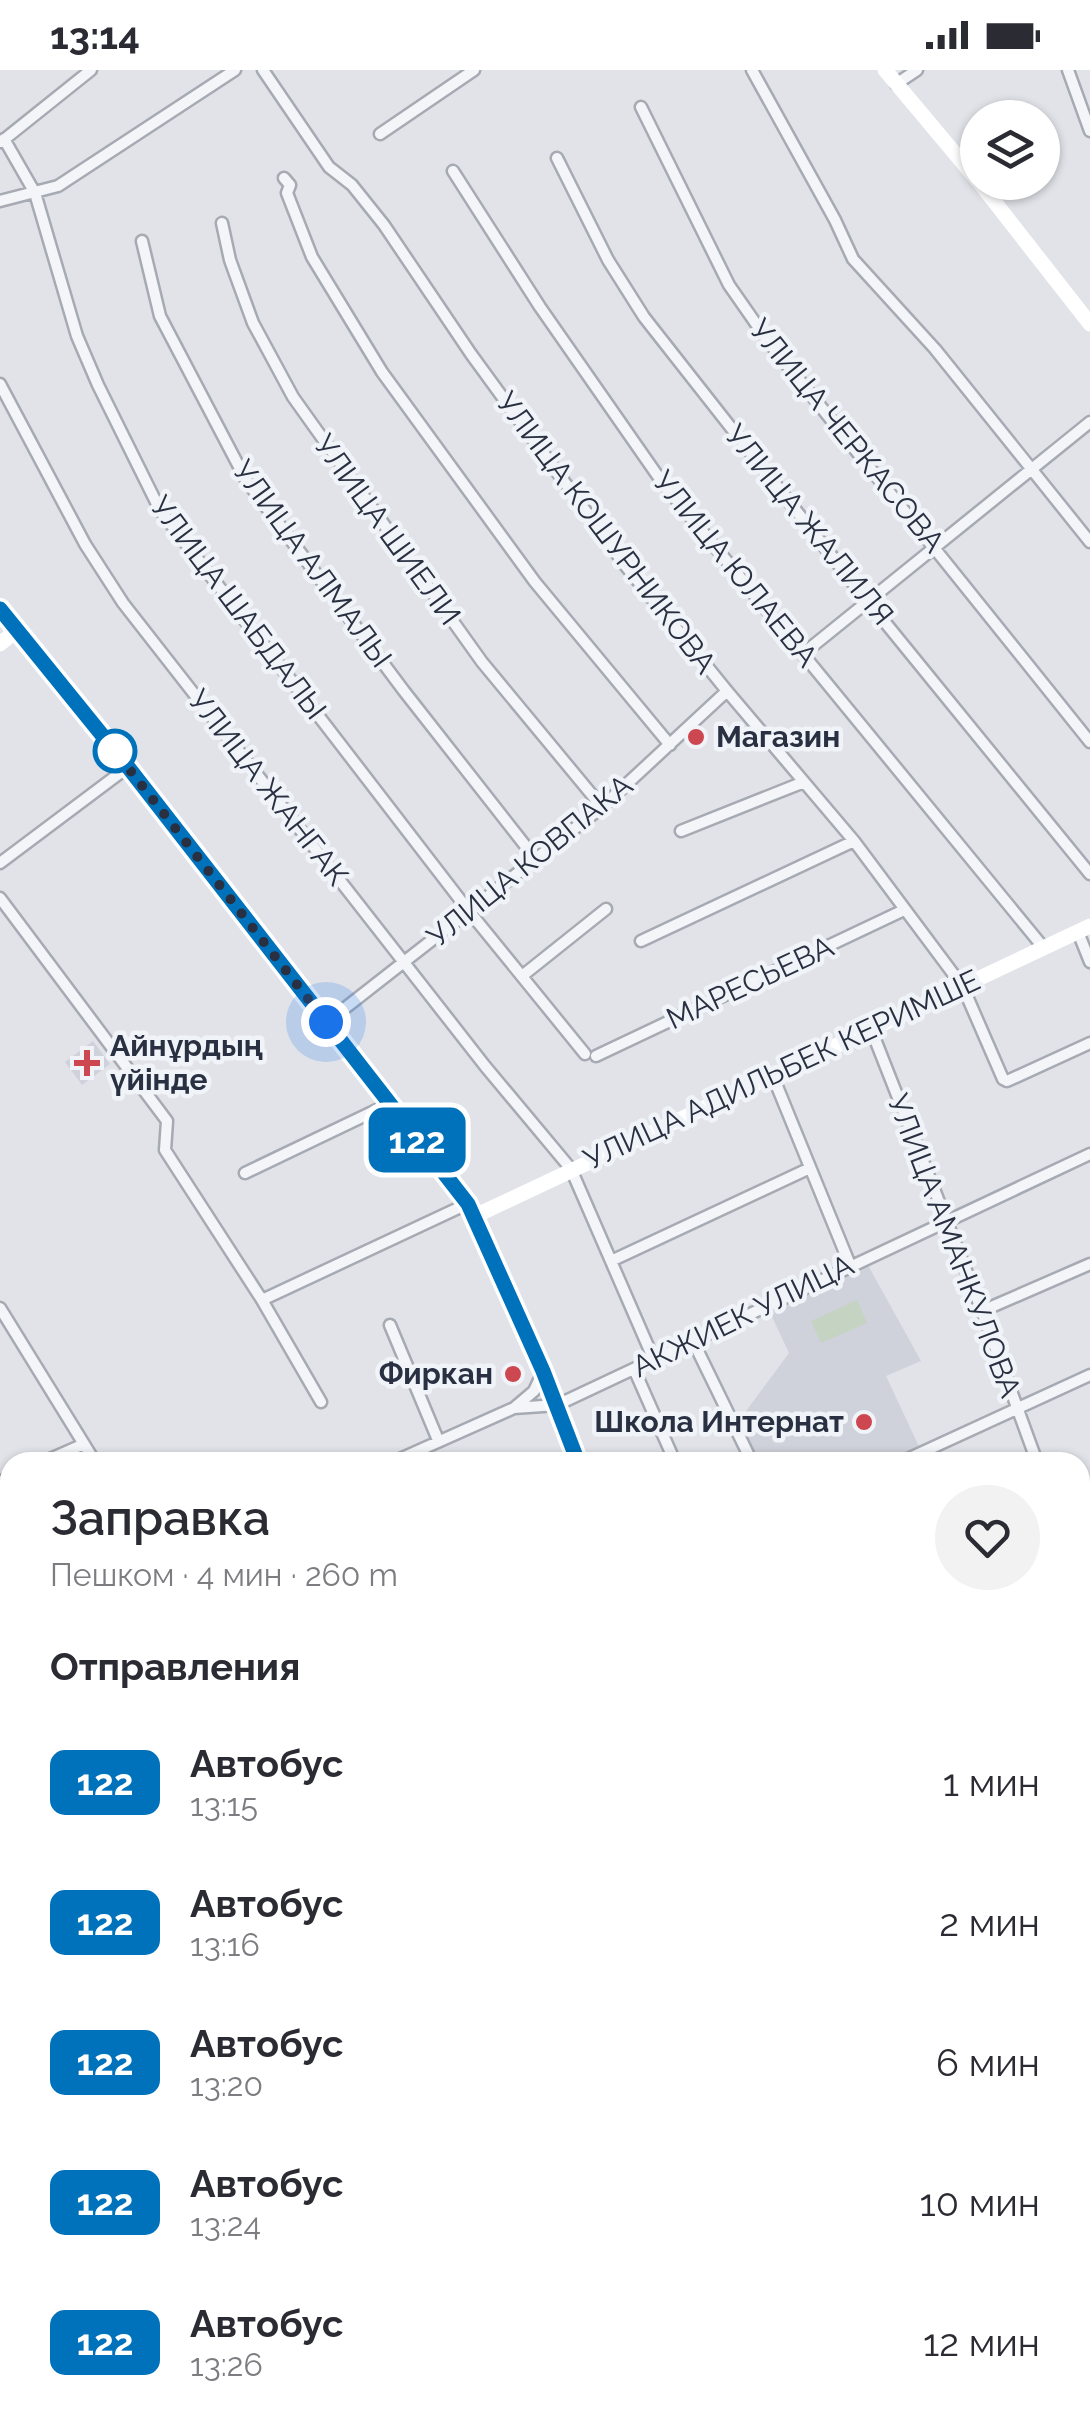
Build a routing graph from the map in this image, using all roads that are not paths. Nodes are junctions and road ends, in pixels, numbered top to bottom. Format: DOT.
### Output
graph roads {
  1 [pos="91,70"];
  2 [pos="235,70"];
  3 [pos="263,70"];
  4 [pos="474,70"];
  5 [pos="752,70"];
  6 [pos="917,70"];
  7 [pos="1068,70"];
  8 [pos="890,77"];
  9 [pos="641,107"];
  10 [pos="1086,107"];
  11 [pos="1090,130"];
  12 [pos="380,134"];
  13 [pos="2,141"];
  14 [pos="556,158"];
  15 [pos="960,161"];
  16 [pos="454,171"];
  17 [pos="284,178"];
  18 [pos="36,193"];
  19 [pos="992,200"];
  20 [pos="0,202"];
  21 [pos="222,224"];
  22 [pos="142,241"];
  23 [pos="1090,324"];
  24 [pos="0,384"];
  25 [pos="1090,422"];
  26 [pos="1033,468"];
  27 [pos="1090,542"];
  28 [pos="936,547"];
  29 [pos="869,600"];
  30 [pos="0,609"];
  31 [pos="18,630"];
  32 [pos="0,644"];
  33 [pos="804,653"];
  34 [pos="727,691"];
  35 [pos="1090,742"];
  36 [pos="670,745"];
  37 [pos="128,767"];
  38 [pos="804,782"];
  39 [pos="602,807"];
  40 [pos="681,830"];
  41 [pos="854,841"];
  42 [pos="535,858"];
  43 [pos="0,862"];
  44 [pos="1090,874"];
  45 [pos="0,898"];
  46 [pos="468,910"];
  47 [pos="606,910"];
  48 [pos="904,910"];
  49 [pos="1084,929"];
  50 [pos="641,942"];
  51 [pos="1042,947"];
  52 [pos="405,961"];
  53 [pos="1090,962"];
  54 [pos="522,976"];
  55 [pos="963,988"];
  56 [pos="326,1022"];
  57 [pos="870,1029"];
  58 [pos="1090,1043"];
  59 [pos="590,1055"];
  60 [pos="772,1074"];
  61 [pos="389,1104"];
  62 [pos="1090,1154"];
  63 [pos="810,1168"];
  64 [pos="571,1169"];
  65 [pos="245,1173"];
  66 [pos="471,1210"];
  67 [pos="947,1221"];
  68 [pos="611,1261"];
  69 [pos="1090,1264"];
  70 [pos="850,1265"];
  71 [pos="262,1300"];
  72 [pos="0,1308"];
  73 [pos="982,1311"];
  74 [pos="390,1325"];
  75 [pos="693,1341"];
  76 [pos="654,1360"];
  77 [pos="634,1368"];
  78 [pos="543,1371"];
  79 [pos="1090,1375"];
  80 [pos="321,1402"];
  81 [pos="557,1405"];
  82 [pos="514,1408"];
  83 [pos="1016,1409"];
  84 [pos="438,1440"];
  85 [pos="84,1444"];
  86 [pos="66,1452"];
  87 [pos="89,1452"];
  88 [pos="413,1452"];
  89 [pos="574,1452"];
  90 [pos="670,1452"];
  91 [pos="747,1452"];
  92 [pos="923,1452"];
  93 [pos="1033,1452"];
  1 -- 13 [label="street"];
  2 -- 18 [label="street"];
  3 -- 34 [label="street, УЛИЦА КОШУРНИКОВА"];
  4 -- 12 [label="street"];
  5 -- 26 [label="street"];
  6 -- 8 [label="street"];
  7 -- 10 [label="street"];
  8 -- 15 [label="main road"];
  9 -- 28 [label="street, УЛИЦА ЧЕРКАСОВА"];
  10 -- 11 [label="street"];
  13 -- 18 [label="street, УЛИЦА ШАБДАЛЫ"];
  14 -- 29 [label="street, УЛИЦА ЖАЛИЛЯ"];
  16 -- 33 [label="street, УЛИЦА ЮЛАЕВА"];
  17 -- 36 [label="street"];
  18 -- 20 [label="street"];
  18 -- 46 [label="street, УЛИЦА ШАБДАЛЫ"];
  19 -- 23 [label="main road"];
  21 -- 39 [label="street, УЛИЦА ШИЕЛИ"];
  22 -- 42 [label="street, УЛИЦА АЛМАЛЫ"];
  24 -- 52 [label="street, УЛИЦА ЖАНГАК"];
  25 -- 26 [label="street"];
  26 -- 27 [label="street"];
  26 -- 28 [label="street"];
  28 -- 29 [label="street"];
  28 -- 35 [label="street, УЛИЦА ЧЕРКАСОВА"];
  29 -- 33 [label="street"];
  29 -- 44 [label="street, УЛИЦА ЖАЛИЛЯ"];
  30 -- 31 [label="main road"];
  31 -- 32 [label="main road"];
  31 -- 37 [label="main road"];
  33 -- 51 [label="street, УЛИЦА ЮЛАЕВА"];
  34 -- 36 [label="street, УЛИЦА КОВПАКА"];
  34 -- 38 [label="street, УЛИЦА КОШУРНИКОВА"];
  36 -- 39 [label="street, УЛИЦА КОВПАКА"];
  37 -- 43 [label="street"];
  37 -- 56 [label="main road"];
  38 -- 40 [label="street"];
  38 -- 41 [label="street, УЛИЦА КОШУРНИКОВА"];
  39 -- 42 [label="street, УЛИЦА КОВПАКА"];
  41 -- 48 [label="street, УЛИЦА КОШУРНИКОВА"];
  41 -- 50 [label="street"];
  42 -- 46 [label="street, УЛИЦА КОВПАКА"];
  45 -- 71 [label="street"];
  46 -- 52 [label="street, УЛИЦА КОВПАКА"];
  46 -- 54 [label="street, УЛИЦА ШАБДАЛЫ"];
  47 -- 54 [label="street"];
  48 -- 55 [label="street, УЛИЦА КОШУРНИКОВА"];
  48 -- 59 [label="street, МАРЕСЬЕВА"];
  49 -- 51 [label="main road, УЛИЦА АДИЛЬБЕК КЕРИМШЕ"];
  49 -- 53 [label="street"];
  51 -- 55 [label="main road, УЛИЦА АДИЛЬБЕК КЕРИМШЕ"];
  52 -- 56 [label="street, УЛИЦА КОВПАКА"];
  52 -- 64 [label="street, УЛИЦА ЖАНГАК"];
  54 -- 59 [label="street, УЛИЦА ШАБДАЛЫ"];
  55 -- 57 [label="main road, УЛИЦА АДИЛЬБЕК КЕРИМШЕ"];
  55 -- 58 [label="street, УЛИЦА КОШУРНИКОВА"];
  56 -- 61 [label="main road"];
  57 -- 60 [label="main road, УЛИЦА АДИЛЬБЕК КЕРИМШЕ"];
  57 -- 67 [label="street, УЛИЦА АМАНКУЛОВА"];
  60 -- 63 [label="street"];
  60 -- 64 [label="main road, УЛИЦА АДИЛЬБЕК КЕРИМШЕ"];
  61 -- 65 [label="street"];
  61 -- 66 [label="main road"];
  62 -- 67 [label="street, АКЖИЕК УЛИЦА"];
  63 -- 68 [label="street"];
  63 -- 70 [label="street"];
  64 -- 66 [label="main road, УЛИЦА АДИЛЬБЕК КЕРИМШЕ"];
  64 -- 68 [label="street, УЛИЦА ЖАНГАК"];
  66 -- 71 [label="street"];
  66 -- 78 [label="main road"];
  67 -- 70 [label="street, АКЖИЕК УЛИЦА"];
  67 -- 73 [label="street, УЛИЦА АМАНКУЛОВА"];
  68 -- 76 [label="street, УЛИЦА ЖАНГАК"];
  69 -- 73 [label="street"];
  70 -- 75 [label="street, АКЖИЕК УЛИЦА"];
  71 -- 80 [label="street"];
  72 -- 85 [label="street"];
  73 -- 83 [label="street, УЛИЦА АМАНКУЛОВА"];
  74 -- 84 [label="street"];
  75 -- 76 [label="street, АКЖИЕК УЛИЦА"];
  75 -- 91 [label="street"];
  76 -- 77 [label="street, АКЖИЕК УЛИЦА"];
  77 -- 81 [label="street, АКЖИЕК УЛИЦА"];
  77 -- 90 [label="street"];
  78 -- 81 [label="main road"];
  78 -- 82 [label="street"];
  79 -- 83 [label="street"];
  81 -- 82 [label="street, АКЖИЕК УЛИЦА"];
  81 -- 89 [label="main road"];
  82 -- 84 [label="street, АКЖИЕК УЛИЦА"];
  83 -- 92 [label="street"];
  83 -- 93 [label="street, УЛИЦА АМАНКУЛОВА"];
  84 -- 88 [label="street, АКЖИЕК УЛИЦА"];
  85 -- 86 [label="street"];
  85 -- 87 [label="street"];
}
